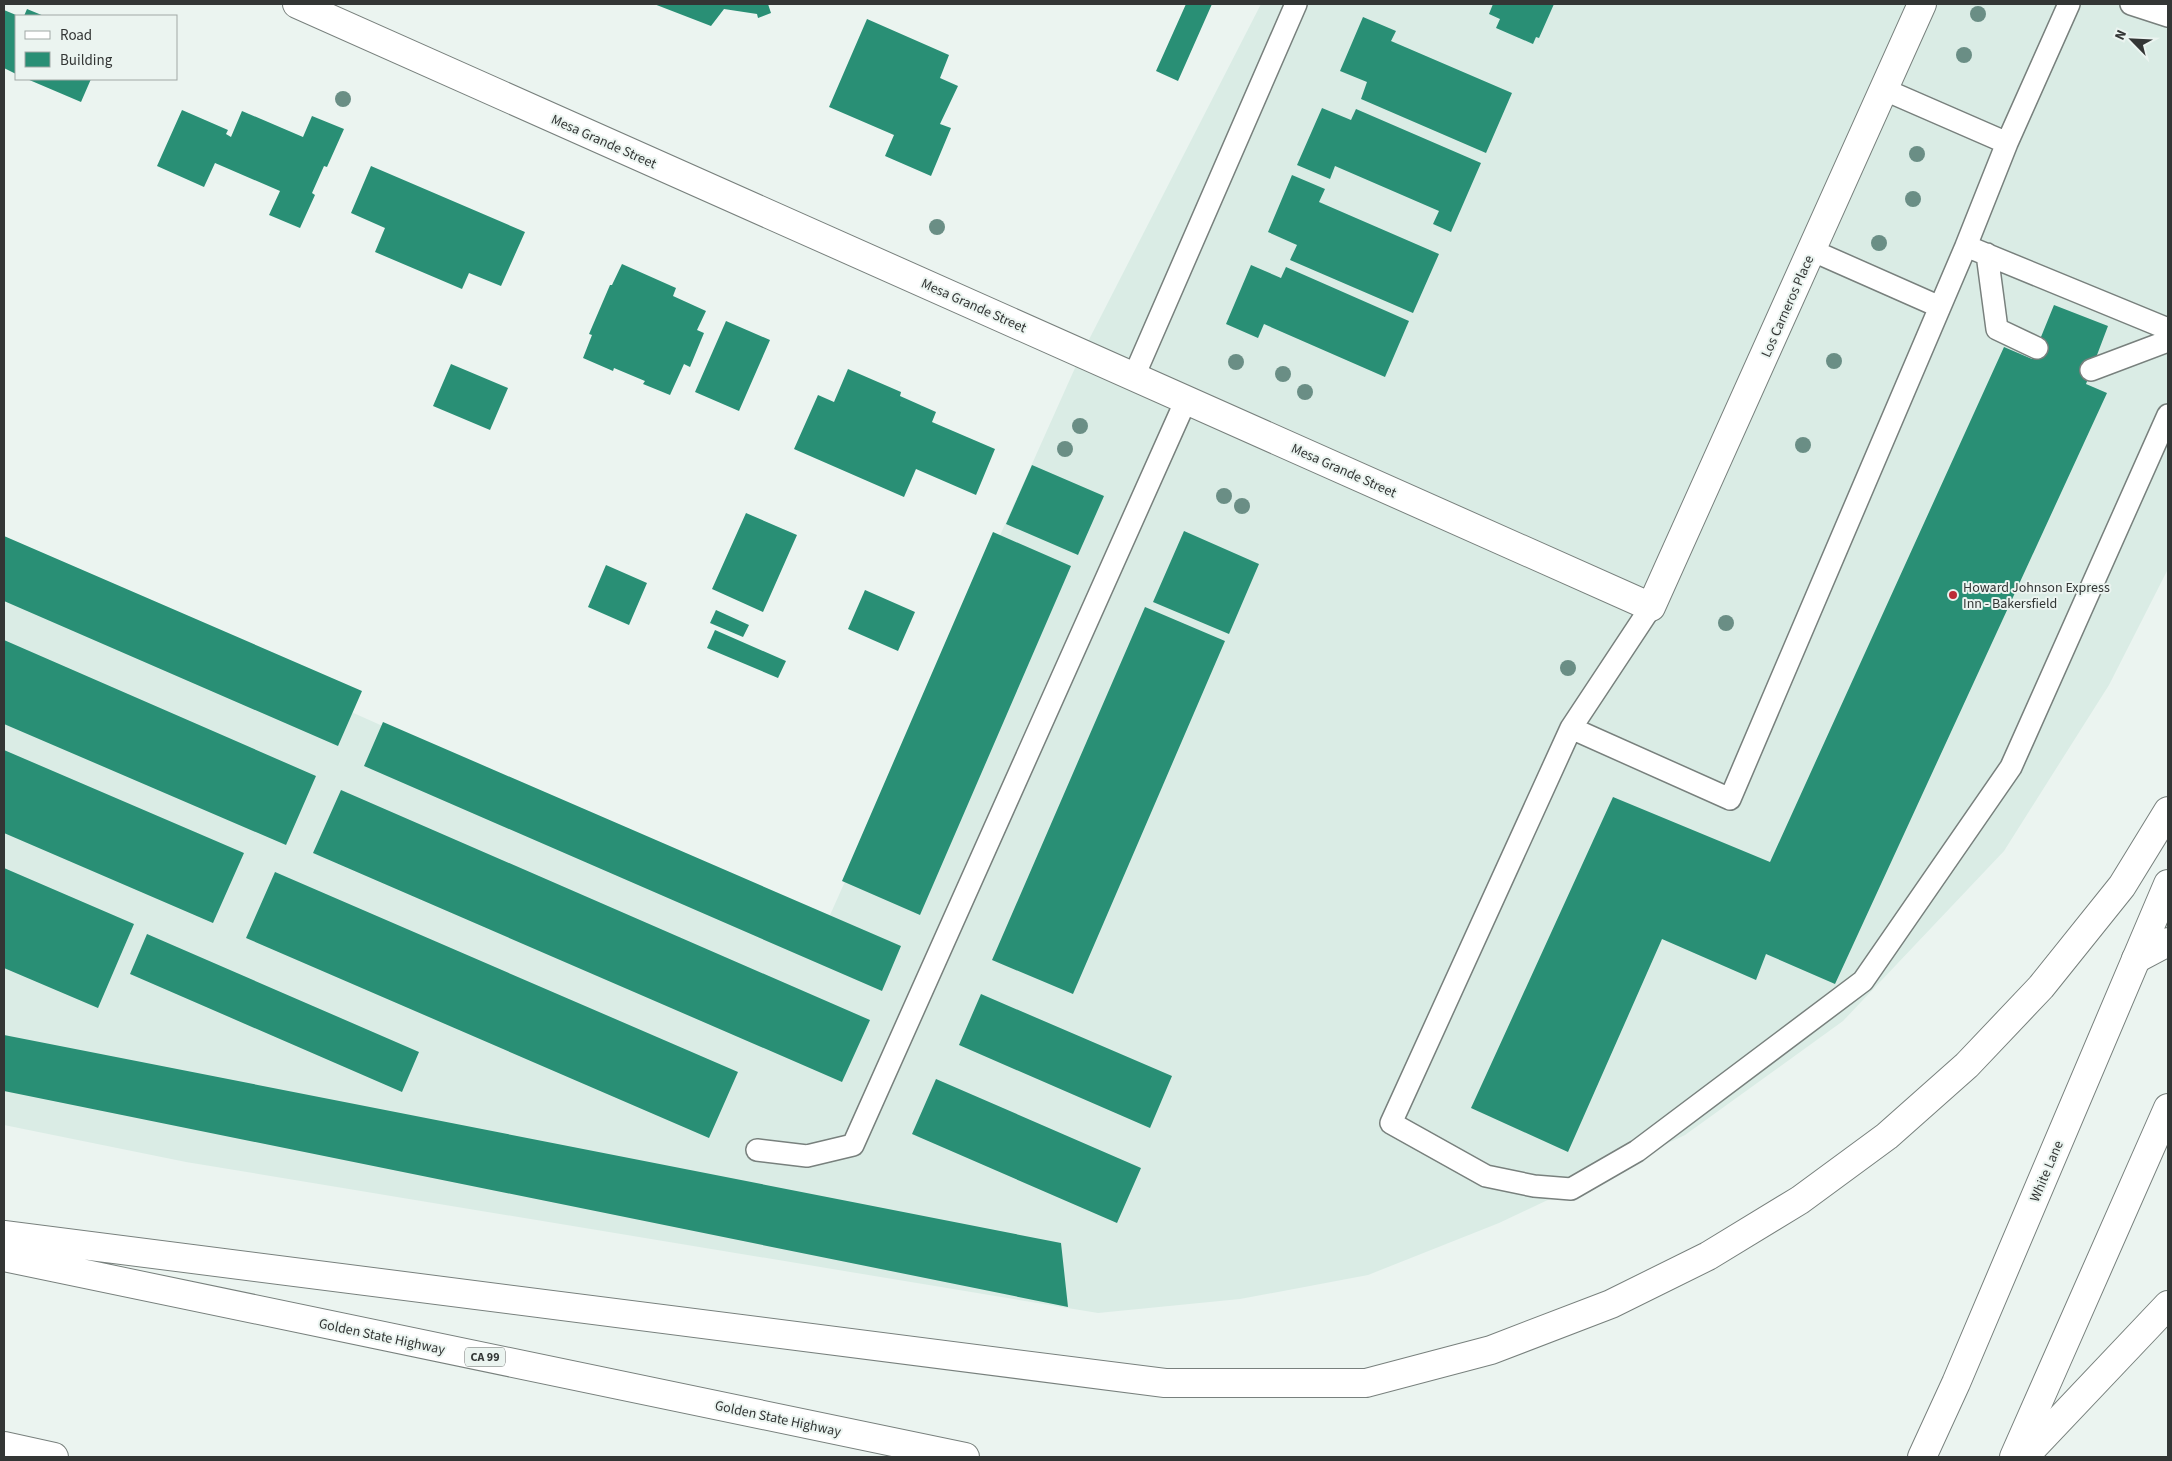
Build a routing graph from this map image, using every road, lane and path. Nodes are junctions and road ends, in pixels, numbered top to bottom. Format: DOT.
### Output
graph roads {
  1 [pos="297,4"];
  2 [pos="1296,4"];
  3 [pos="1922,4"];
  4 [pos="2070,4"];
  5 [pos="2131,4"];
  6 [pos="2168,16"];
  7 [pos="1883,89"];
  8 [pos="2007,143"];
  9 [pos="1966,246"];
  10 [pos="1811,250"];
  11 [pos="1987,254"];
  12 [pos="1940,307"];
  13 [pos="2168,329"];
  14 [pos="2168,341"];
  15 [pos="2037,348"];
  16 [pos="2091,370"];
  17 [pos="1134,376"];
  18 [pos="1186,400"];
  19 [pos="2168,416"];
  20 [pos="1651,607"];
  21 [pos="1571,728"];
  22 [pos="2168,811"];
  23 [pos="2168,884"];
  24 [pos="2168,942"];
  25 [pos="2136,959"];
  26 [pos="2168,1108"];
  27 [pos="757,1150"];
  28 [pos="4,1235"];
  29 [pos="4,1257"];
  30 [pos="2168,1305"];
  31 [pos="4,1446"];
  32 [pos="54,1457"];
  33 [pos="966,1457"];
  34 [pos="1922,1457"];
  35 [pos="2014,1457"];
  36 [pos="2024,1457"];
  1 -- 17 [label="main road, Mesa Grande Street"];
  2 -- 17 [label="lane"];
  3 -- 7 [label="main road, Los Carneros Place"];
  4 -- 8 [label="lane"];
  5 -- 6 [label="lane"];
  7 -- 8 [label="lane"];
  7 -- 10 [label="main road, Los Carneros Place"];
  8 -- 9 [label="lane"];
  9 -- 11 [label="lane"];
  9 -- 12 [label="lane"];
  10 -- 12 [label="lane"];
  10 -- 20 [label="main road, Los Carneros Place"];
  11 -- 13 [label="lane"];
  11 -- 15 [label="lane"];
  12 -- 21 [label="lane"];
  14 -- 16 [label="lane"];
  17 -- 18 [label="main road, Mesa Grande Street"];
  18 -- 20 [label="main road, Mesa Grande Street"];
  18 -- 27 [label="lane"];
  19 -- 21 [label="lane"];
  20 -- 21 [label="lane"];
  22 -- 28 [label="main road"];
  23 -- 25 [label="main road, White Lane"];
  24 -- 25 [label="main road"];
  25 -- 34 [label="main road, White Lane"];
  26 -- 35 [label="main road"];
  29 -- 33 [label="main road, Golden State Highway / CA 99"];
  30 -- 36 [label="main road"];
  31 -- 32 [label="main road"];
}
